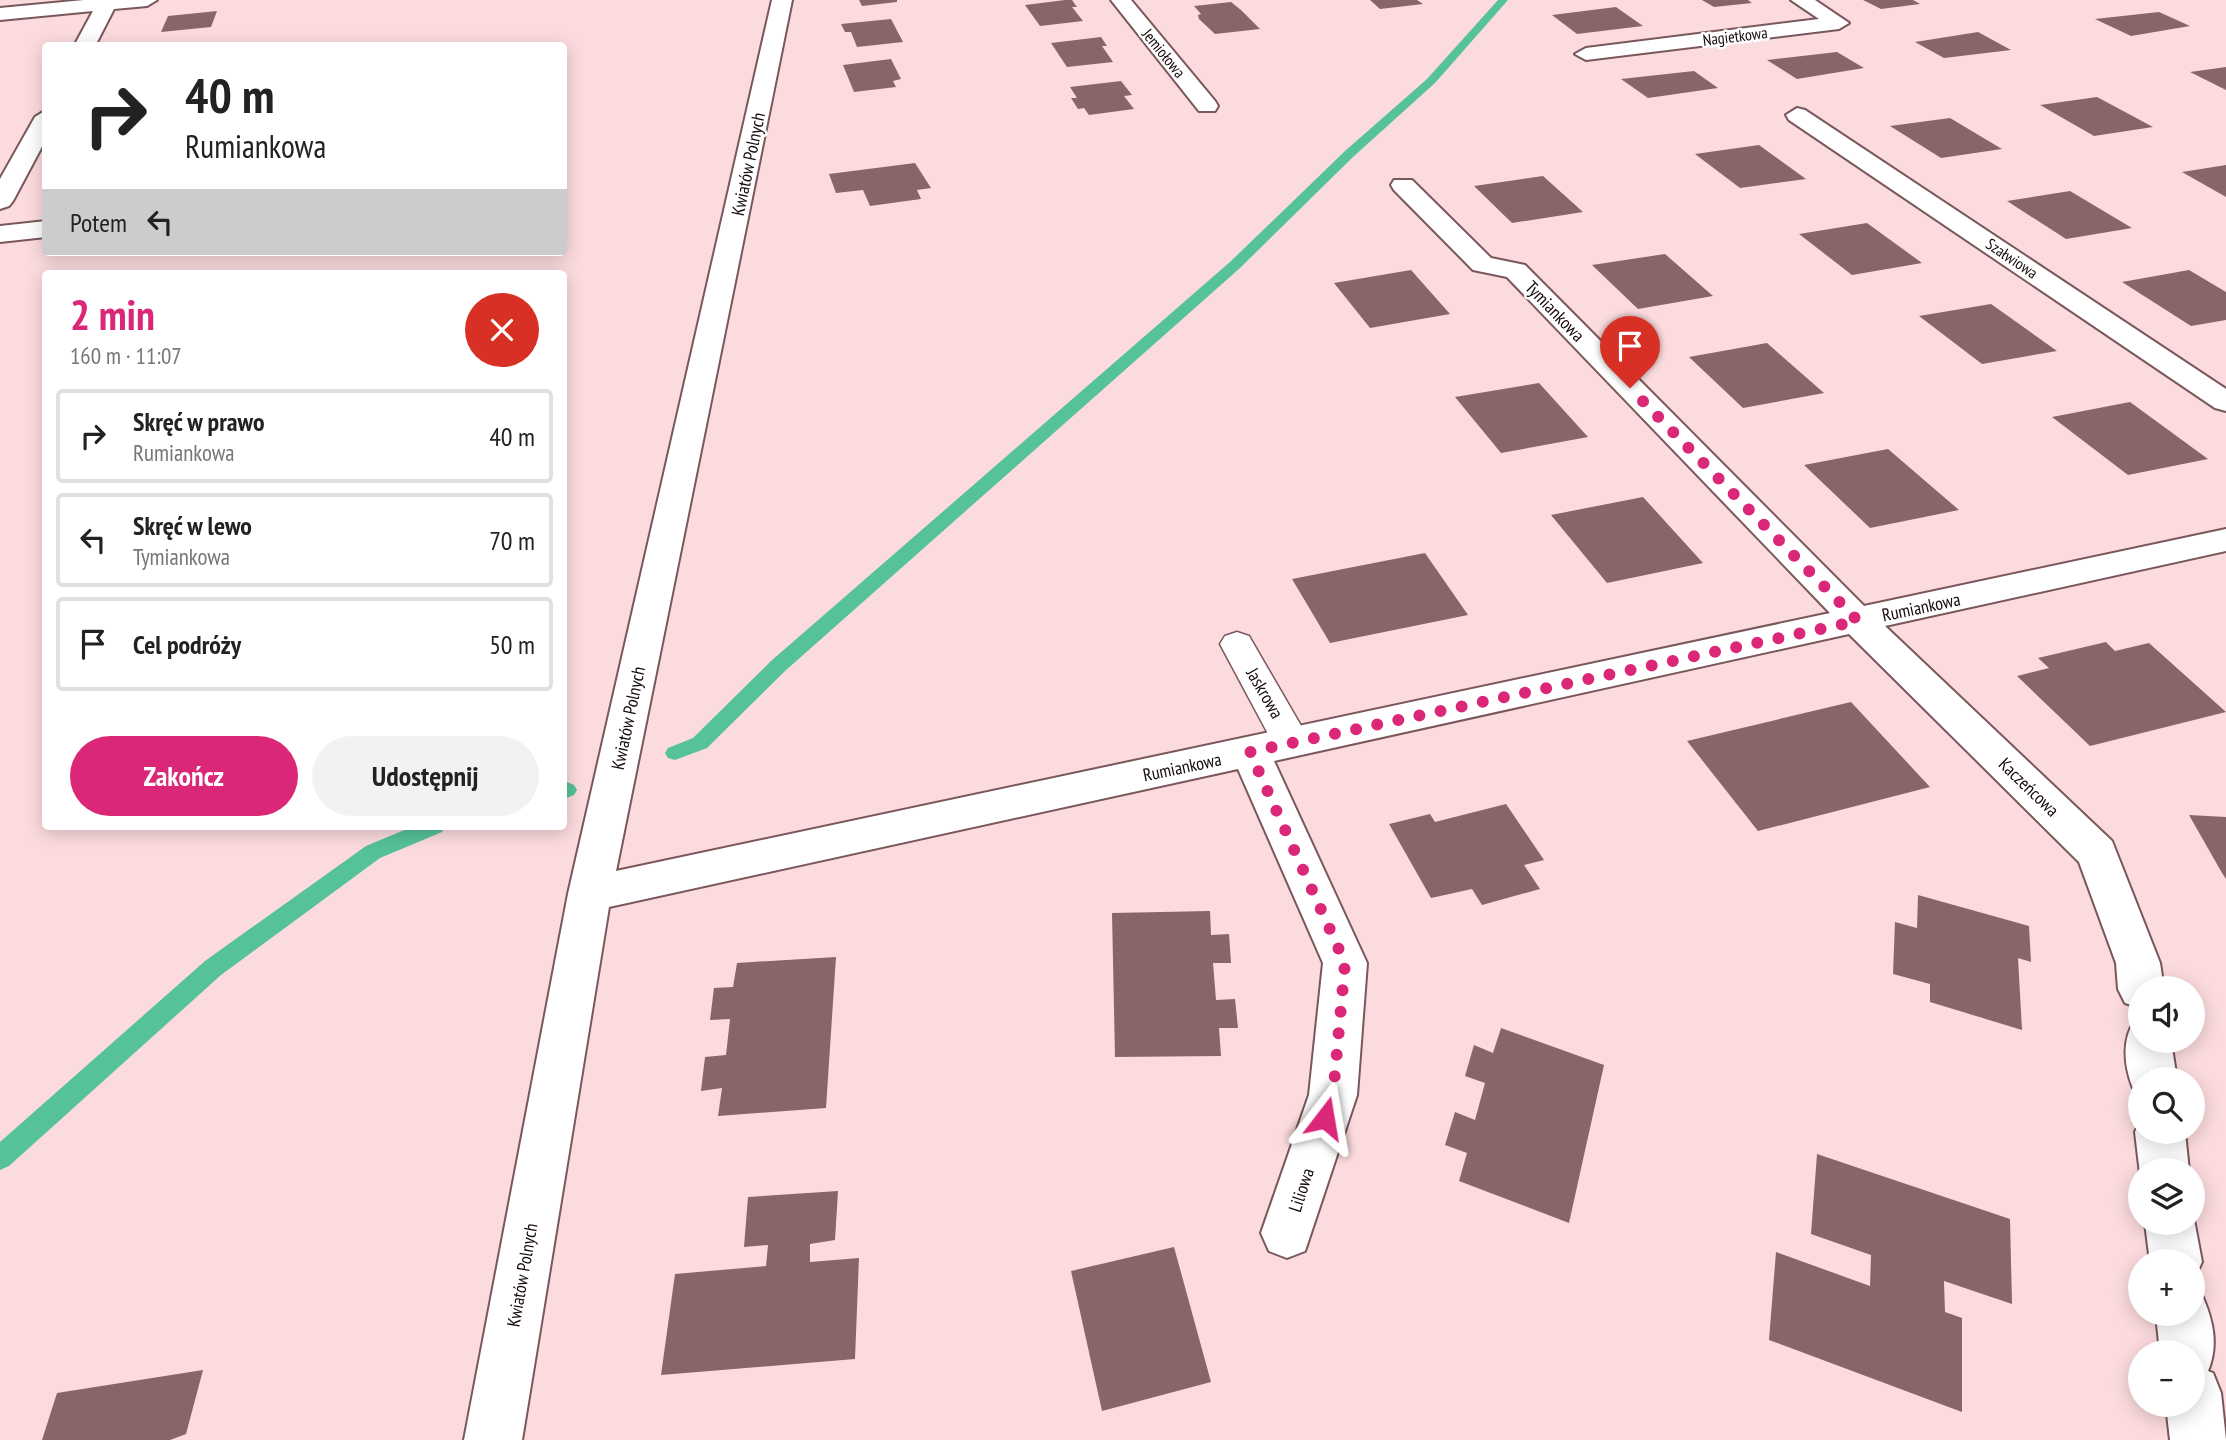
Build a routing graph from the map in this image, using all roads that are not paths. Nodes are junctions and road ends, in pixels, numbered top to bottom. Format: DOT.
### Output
graph roads {
  1 [pos="147,0"];
  2 [pos="782,0"];
  3 [pos="1121,0"];
  4 [pos="1801,0"];
  5 [pos="108,2"];
  6 [pos="0,14"];
  7 [pos="86,42"];
  8 [pos="1586,54"];
  9 [pos="1207,106"];
  10 [pos="1797,115"];
  11 [pos="42,124"];
  12 [pos="1403,185"];
  13 [pos="0,201"];
  14 [pos="42,229"];
  15 [pos="0,234"];
  16 [pos="2226,402"];
  17 [pos="2226,540"];
  18 [pos="1858,621"];
  19 [pos="1237,644"];
  20 [pos="1292,743"];
  21 [pos="1250,752"];
  22 [pos="590,894"];
  23 [pos="2140,976"];
  24 [pos="1287,1233"];
  25 [pos="2196,1417"];
  26 [pos="493,1440"];
  27 [pos="2199,1440"];
  1 -- 5 [label="street"];
  2 -- 22 [label="street, Kwiatów Polnych"];
  3 -- 9 [label="street, Jemiołowa"];
  4 -- 8 [label="street, Nagietkowa"];
  5 -- 6 [label="street"];
  5 -- 7 [label="street"];
  10 -- 16 [label="street, Szałwiowa"];
  11 -- 13 [label="street"];
  12 -- 18 [label="street, Tymiankowa"];
  14 -- 15 [label="street"];
  17 -- 18 [label="street, Rumiankowa"];
  18 -- 20 [label="street, Rumiankowa"];
  18 -- 23 [label="street, Kaczeńcowa"];
  19 -- 20 [label="lane, Jaskrowa"];
  20 -- 21 [label="street, Rumiankowa"];
  21 -- 22 [label="street, Rumiankowa"];
  21 -- 24 [label="street, Liliowa"];
  22 -- 26 [label="street, Kwiatów Polnych"];
  25 -- 27 [label="street"];
}
